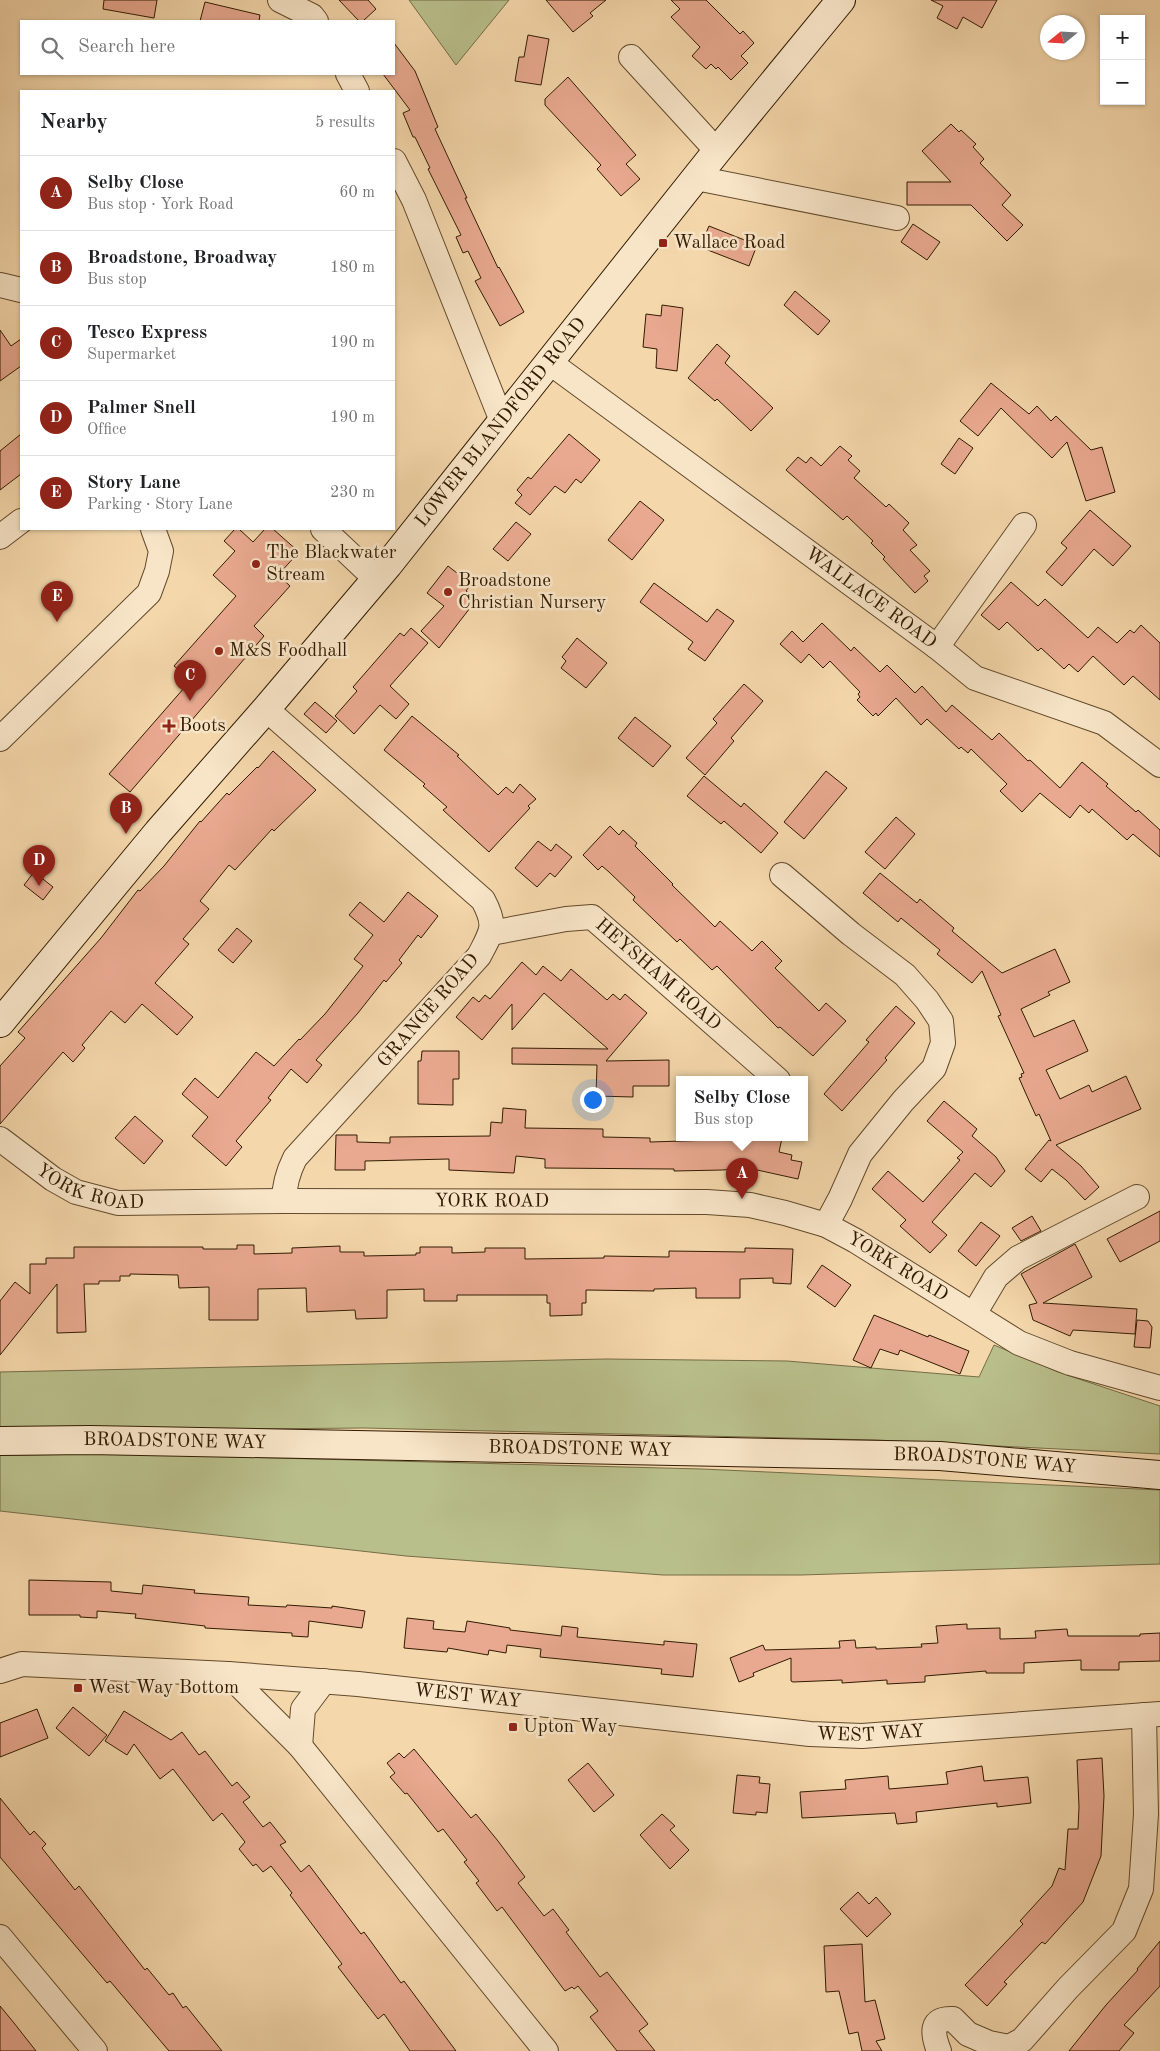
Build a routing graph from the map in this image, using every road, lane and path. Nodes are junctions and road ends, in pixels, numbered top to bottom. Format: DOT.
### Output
graph roads {
  1 [pos="280,0"];
  2 [pos="841,0"];
  3 [pos="315,20"];
  4 [pos="631,57"];
  5 [pos="349,75"];
  6 [pos="356,90"];
  7 [pos="717,151"];
  8 [pos="395,163"];
  9 [pos="696,178"];
  10 [pos="897,218"];
  11 [pos="0,285"];
  12 [pos="20,290"];
  13 [pos="549,362"];
  14 [pos="502,420"];
  15 [pos="20,522"];
  16 [pos="1024,524"];
  17 [pos="153,530"];
  18 [pos="324,530"];
  19 [pos="0,537"];
  20 [pos="376,579"];
  21 [pos="936,647"];
  22 [pos="266,709"];
  23 [pos="0,739"];
  24 [pos="1160,765"];
  25 [pos="782,875"];
  26 [pos="491,933"];
  27 [pos="0,1023"];
  28 [pos="773,1076"];
  29 [pos="0,1138"];
  30 [pos="1137,1197"];
  31 [pos="284,1201"];
  32 [pos="826,1225"];
  33 [pos="974,1314"];
  34 [pos="1160,1388"];
  35 [pos="0,1441"];
  36 [pos="1160,1475"];
  37 [pos="0,1671"];
  38 [pos="228,1674"];
  39 [pos="324,1681"];
  40 [pos="1152,1715"];
  41 [pos="300,1746"];
  42 [pos="0,1937"];
  43 [pos="1009,2049"];
  44 [pos="95,2051"];
  45 [pos="546,2051"];
  46 [pos="939,2051"];
  1 -- 3 [label="street"];
  2 -- 7 [label="main road, LOWER BLANDFORD ROAD"];
  4 -- 7 [label="street"];
  5 -- 6 [label="street"];
  7 -- 9 [label="main road, LOWER BLANDFORD ROAD"];
  8 -- 14 [label="street"];
  9 -- 10 [label="street"];
  9 -- 13 [label="main road, LOWER BLANDFORD ROAD"];
  11 -- 12 [label="street"];
  13 -- 14 [label="main road, LOWER BLANDFORD ROAD"];
  13 -- 21 [label="street, WALLACE ROAD"];
  14 -- 20 [label="main road, LOWER BLANDFORD ROAD"];
  15 -- 19 [label="street"];
  16 -- 21 [label="street"];
  17 -- 23 [label="street"];
  18 -- 20 [label="street"];
  20 -- 22 [label="main road, LOWER BLANDFORD ROAD"];
  21 -- 24 [label="street, WALLACE ROAD"];
  22 -- 26 [label="street, GRANGE ROAD"];
  22 -- 27 [label="main road, LOWER BLANDFORD ROAD"];
  25 -- 32 [label="street"];
  26 -- 28 [label="street, HEYSHAM ROAD"];
  26 -- 31 [label="street, GRANGE ROAD"];
  29 -- 31 [label="street, YORK ROAD"];
  30 -- 33 [label="street"];
  31 -- 32 [label="street, YORK ROAD"];
  32 -- 33 [label="street, YORK ROAD"];
  33 -- 34 [label="street, YORK ROAD"];
  35 -- 36 [label="main road, BROADSTONE WAY"];
  37 -- 38 [label="street, WEST WAY"];
  38 -- 39 [label="street, WEST WAY"];
  38 -- 41 [label="street"];
  39 -- 40 [label="street, WEST WAY"];
  39 -- 41 [label="street"];
  40 -- 43 [label="street, WEST WAY"];
  41 -- 45 [label="street"];
  42 -- 44 [label="street"];
  43 -- 46 [label="street, WEST WAY"];
}
